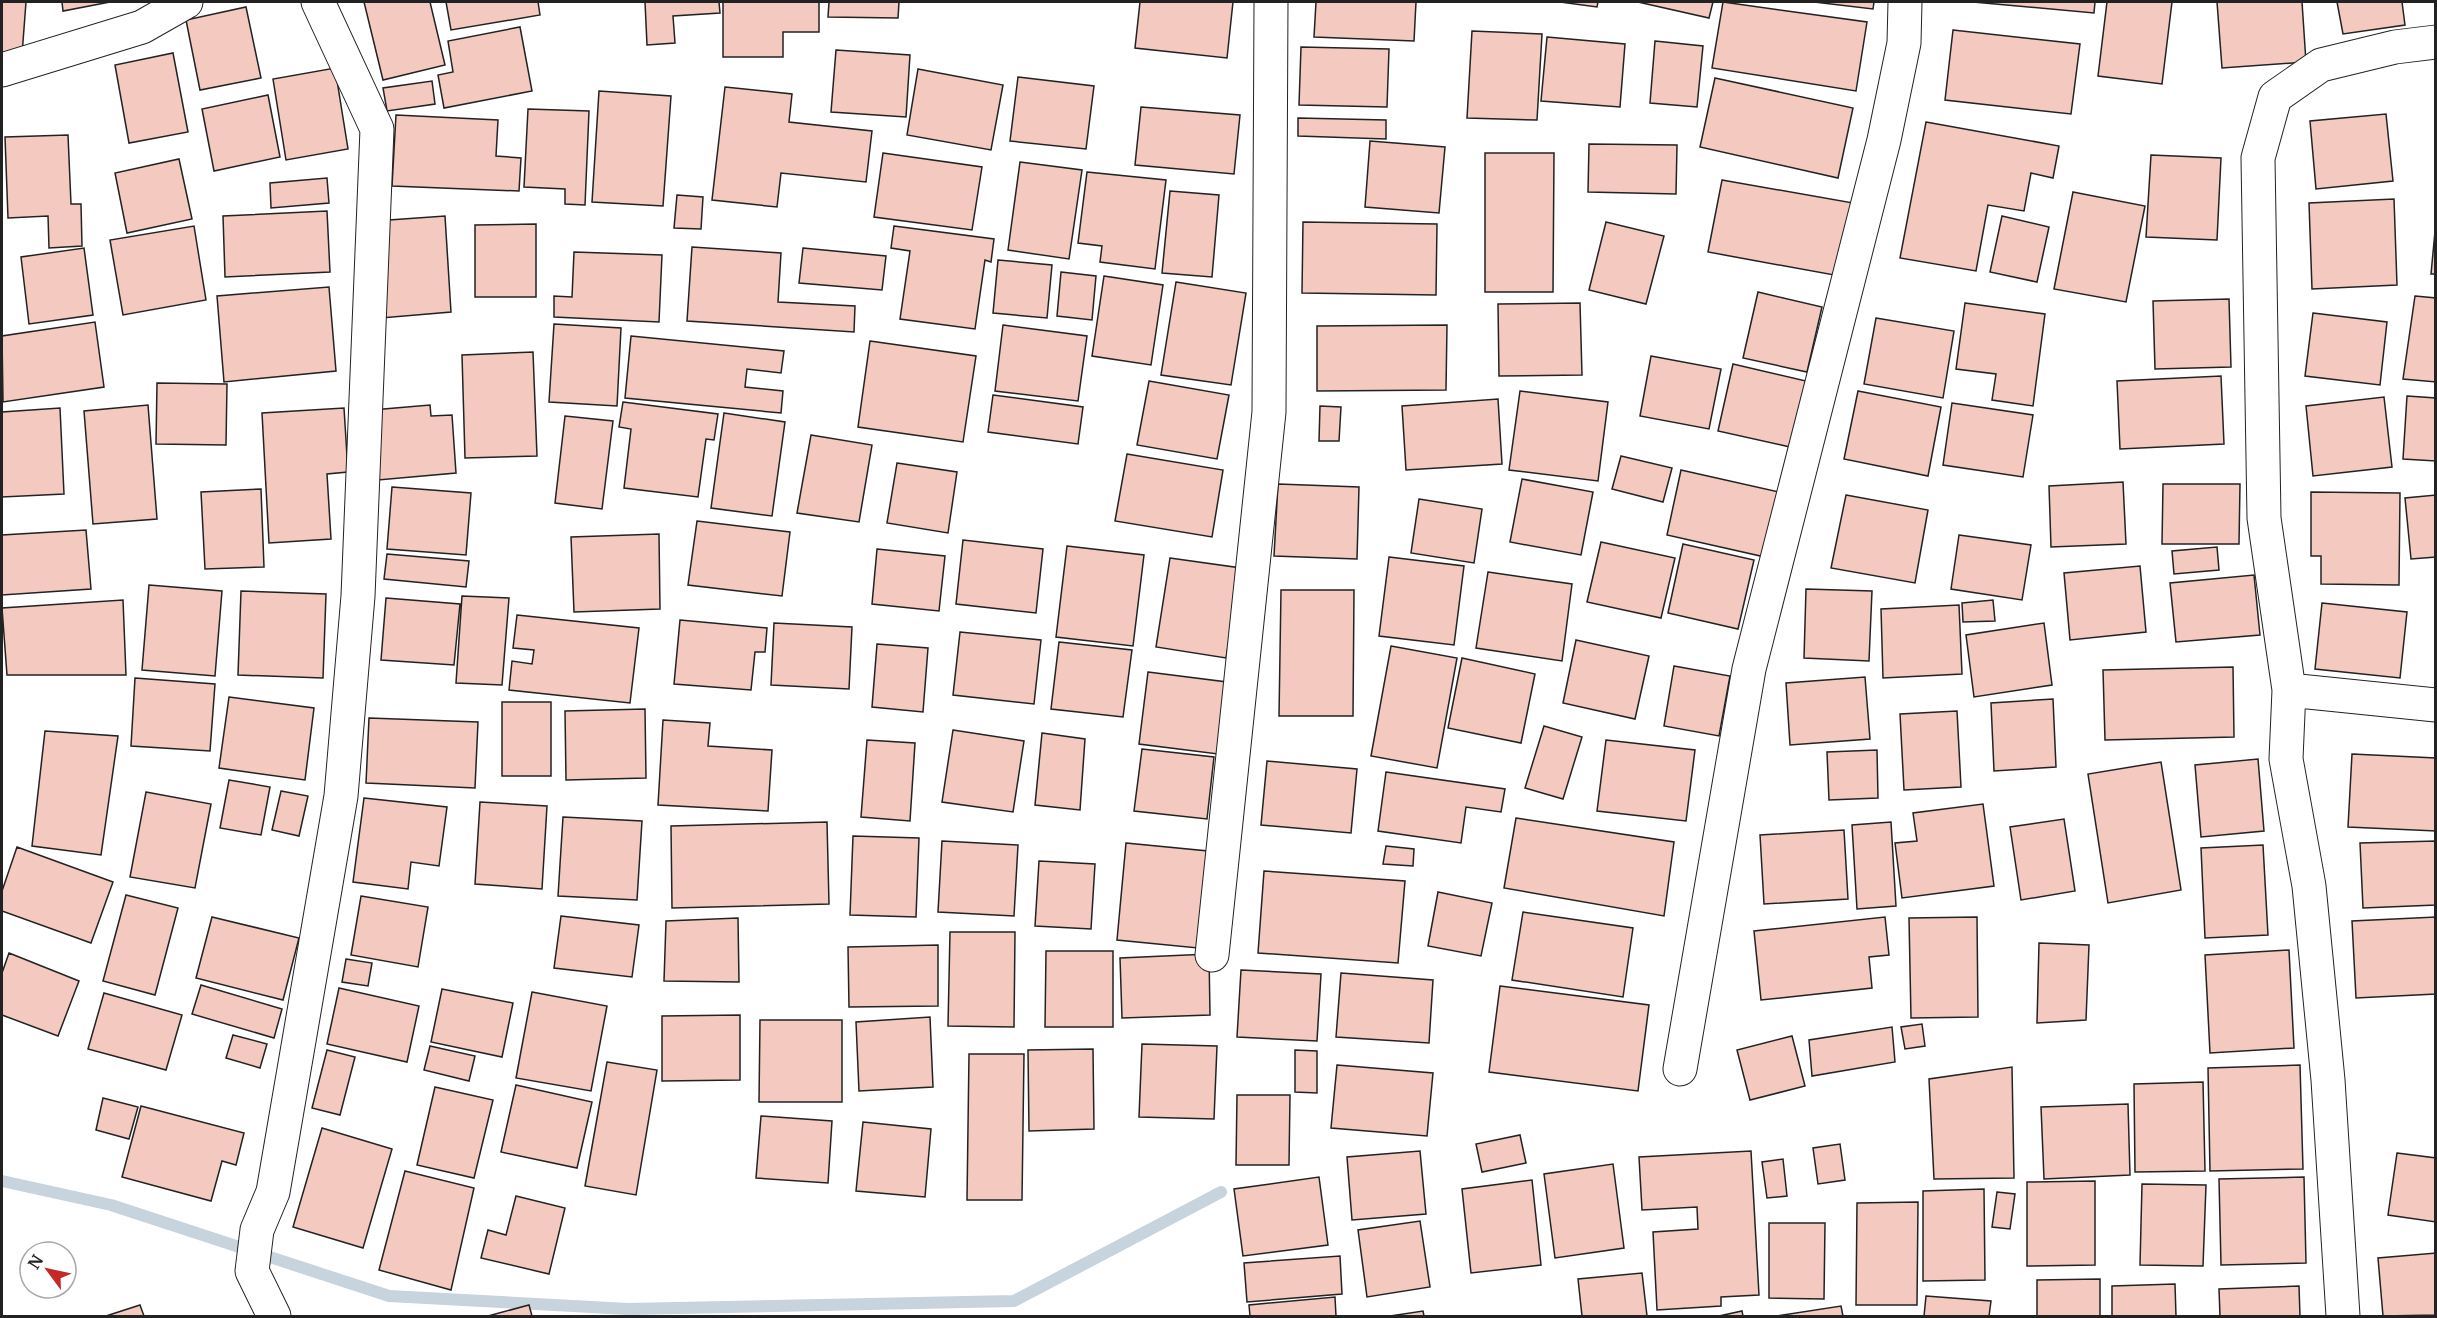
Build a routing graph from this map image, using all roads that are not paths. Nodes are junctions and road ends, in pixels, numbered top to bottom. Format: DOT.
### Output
graph roads {
  1 [pos="186,2"];
  2 [pos="318,2"];
  3 [pos="1271,2"];
  4 [pos="1905,2"];
  5 [pos="140,14"];
  6 [pos="2436,42"];
  7 [pos="2,69"];
  8 [pos="2289,690"];
  9 [pos="2436,705"];
  10 [pos="1212,955"];
  11 [pos="1680,1069"];
  12 [pos="274,1317"];
  13 [pos="2343,1317"];
  1 -- 5 [label="street"];
  2 -- 12 [label="street"];
  3 -- 10 [label="street"];
  4 -- 11 [label="street"];
  5 -- 7 [label="street"];
  6 -- 8 [label="street"];
  8 -- 9 [label="street"];
  8 -- 13 [label="street"];
}
